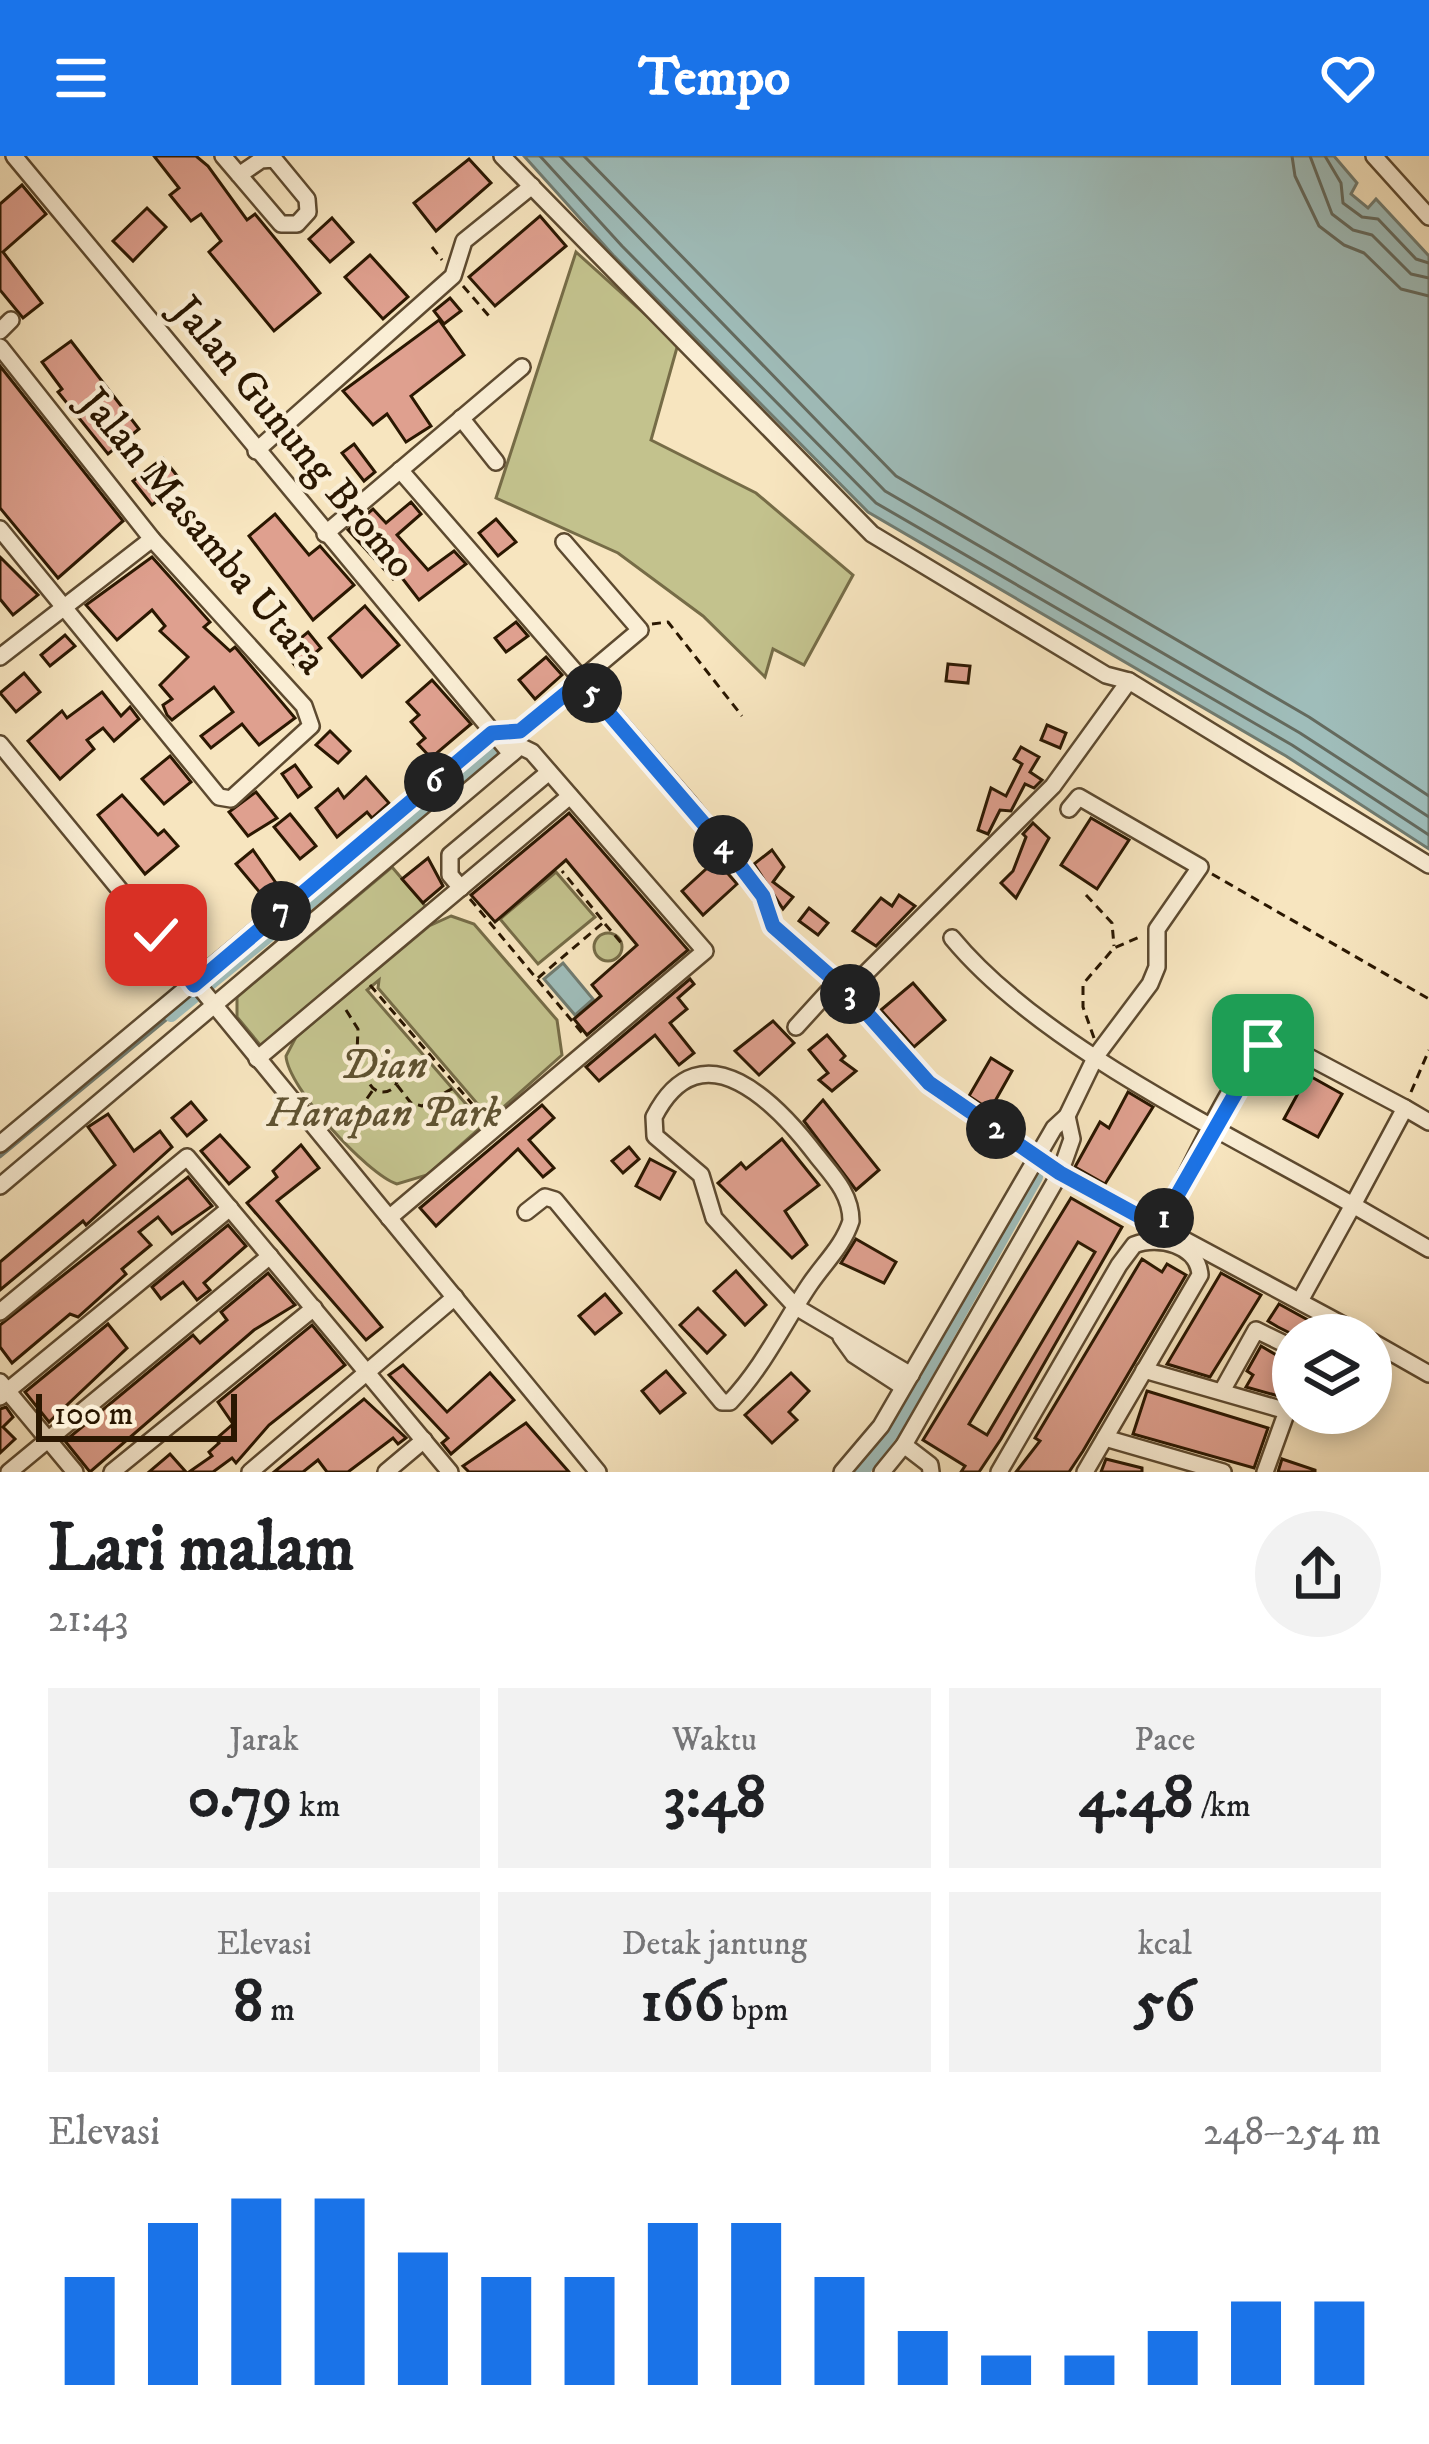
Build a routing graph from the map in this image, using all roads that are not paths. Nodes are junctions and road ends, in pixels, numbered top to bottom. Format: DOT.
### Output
graph roads {
  1 [pos="223,156"];
  2 [pos="502,156"];
  3 [pos="1375,156"];
  4 [pos="17,157"];
  5 [pos="0,172"];
  6 [pos="239,176"];
  7 [pos="532,186"];
  8 [pos="1429,217"];
  9 [pos="0,347"];
  10 [pos="522,367"];
  11 [pos="461,418"];
  12 [pos="256,451"];
  13 [pos="496,462"];
  14 [pos="400,470"];
  15 [pos="0,529"];
  16 [pos="325,534"];
  17 [pos="152,539"];
  18 [pos="564,542"];
  19 [pos="67,608"];
  20 [pos="0,657"];
  21 [pos="581,681"];
  22 [pos="1129,681"];
  23 [pos="492,733"];
  24 [pos="517,743"];
  25 [pos="0,744"];
  26 [pos="549,772"];
  27 [pos="570,796"];
  28 [pos="1069,809"];
  29 [pos="1429,866"];
  30 [pos="461,888"];
  31 [pos="952,938"];
  32 [pos="196,987"];
  33 [pos="843,987"];
  34 [pos="211,1004"];
  35 [pos="796,1027"];
  36 [pos="1099,1053"];
  37 [pos="256,1059"];
  38 [pos="1405,1108"];
  39 [pos="1067,1116"];
  40 [pos="1429,1122"];
  41 [pos="1215,1126"];
  42 [pos="0,1144"];
  43 [pos="1040,1158"];
  44 [pos="1060,1173"];
  45 [pos="0,1186"];
  46 [pos="1353,1205"];
  47 [pos="230,1208"];
  48 [pos="526,1212"];
  49 [pos="389,1218"];
  50 [pos="1159,1227"];
  51 [pos="1429,1250"];
  52 [pos="270,1256"];
  53 [pos="455,1298"];
  54 [pos="1301,1299"];
  55 [pos="796,1307"];
  56 [pos="314,1308"];
  57 [pos="0,1312"];
  58 [pos="1326,1314"];
  59 [pos="1272,1338"];
  60 [pos="1392,1353"];
  61 [pos="1144,1370"];
  62 [pos="371,1373"];
  63 [pos="1429,1374"];
  64 [pos="907,1381"];
  65 [pos="2,1390"];
  66 [pos="1222,1391"];
  67 [pos="1272,1402"];
  68 [pos="1279,1434"];
  69 [pos="1105,1438"];
  70 [pos="48,1440"];
  71 [pos="424,1440"];
  72 [pos="904,1445"];
  73 [pos="892,1469"];
  74 [pos="9,1472"];
  75 [pos="75,1472"];
  76 [pos="112,1472"];
  77 [pos="250,1472"];
  78 [pos="386,1472"];
  79 [pos="450,1472"];
  80 [pos="598,1472"];
  81 [pos="842,1472"];
  82 [pos="931,1472"];
  83 [pos="999,1472"];
  84 [pos="1085,1472"];
  85 [pos="1223,1472"];
  86 [pos="1265,1472"];
  1 -- 6 [label="street"];
  2 -- 7 [label="street"];
  3 -- 8 [label="street"];
  4 -- 5 [label="street"];
  4 -- 12 [label="street, Jalan Gunung Bromo"];
  6 -- 6 [label="street"];
  7 -- 12 [label="street"];
  7 -- 22 [label="street"];
  9 -- 17 [label="street, Jalan Masamba Utara"];
  10 -- 11 [label="street"];
  11 -- 13 [label="street"];
  11 -- 14 [label="street"];
  12 -- 16 [label="street, Jalan Gunung Bromo"];
  14 -- 16 [label="street"];
  14 -- 21 [label="street"];
  15 -- 19 [label="street"];
  16 -- 23 [label="street, Jalan Gunung Bromo"];
  17 -- 19 [label="street"];
  17 -- 19 [label="street, Jalan Masamba Utara"];
  18 -- 21 [label="street"];
  19 -- 20 [label="street"];
  21 -- 24 [label="street"];
  21 -- 33 [label="street"];
  22 -- 29 [label="street"];
  22 -- 33 [label="street"];
  23 -- 24 [label="street"];
  23 -- 32 [label="street"];
  24 -- 26 [label="street"];
  24 -- 34 [label="street"];
  25 -- 32 [label="street"];
  26 -- 27 [label="street"];
  26 -- 30 [label="street"];
  27 -- 30 [label="street"];
  27 -- 49 [label="street"];
  28 -- 36 [label="street"];
  30 -- 37 [label="street"];
  31 -- 36 [label="street"];
  32 -- 34 [label="street"];
  32 -- 42 [label="street"];
  33 -- 35 [label="street"];
  33 -- 43 [label="street"];
  34 -- 37 [label="street"];
  34 -- 45 [label="street"];
  36 -- 39 [label="street"];
  36 -- 41 [label="street"];
  37 -- 49 [label="street"];
  38 -- 40 [label="street"];
  38 -- 41 [label="street"];
  38 -- 46 [label="street"];
  39 -- 43 [label="street"];
  39 -- 44 [label="street"];
  41 -- 46 [label="street"];
  41 -- 50 [label="street"];
  43 -- 44 [label="street"];
  43 -- 64 [label="street"];
  44 -- 50 [label="street"];
  44 -- 72 [label="street"];
  46 -- 51 [label="street"];
  46 -- 54 [label="street"];
  47 -- 52 [label="street"];
  47 -- 57 [label="street"];
  47 -- 65 [label="street"];
  48 -- 55 [label="street"];
  49 -- 53 [label="street"];
  50 -- 54 [label="street"];
  52 -- 56 [label="street"];
  52 -- 70 [label="street"];
  53 -- 62 [label="street"];
  53 -- 80 [label="street"];
  54 -- 58 [label="street"];
  55 -- 55 [label="street"];
  55 -- 64 [label="street"];
  56 -- 62 [label="street"];
  56 -- 76 [label="street"];
  59 -- 66 [label="street"];
  60 -- 63 [label="street"];
  61 -- 66 [label="street"];
  61 -- 69 [label="street"];
  61 -- 83 [label="street"];
  62 -- 71 [label="street"];
  62 -- 77 [label="street"];
  64 -- 81 [label="street"];
  65 -- 70 [label="street"];
  66 -- 67 [label="street"];
  68 -- 86 [label="street"];
  69 -- 84 [label="street"];
  69 -- 85 [label="street"];
  70 -- 74 [label="street"];
  70 -- 75 [label="street"];
  71 -- 78 [label="street"];
  71 -- 79 [label="street"];
  72 -- 73 [label="street"];
  72 -- 82 [label="street"];
}
